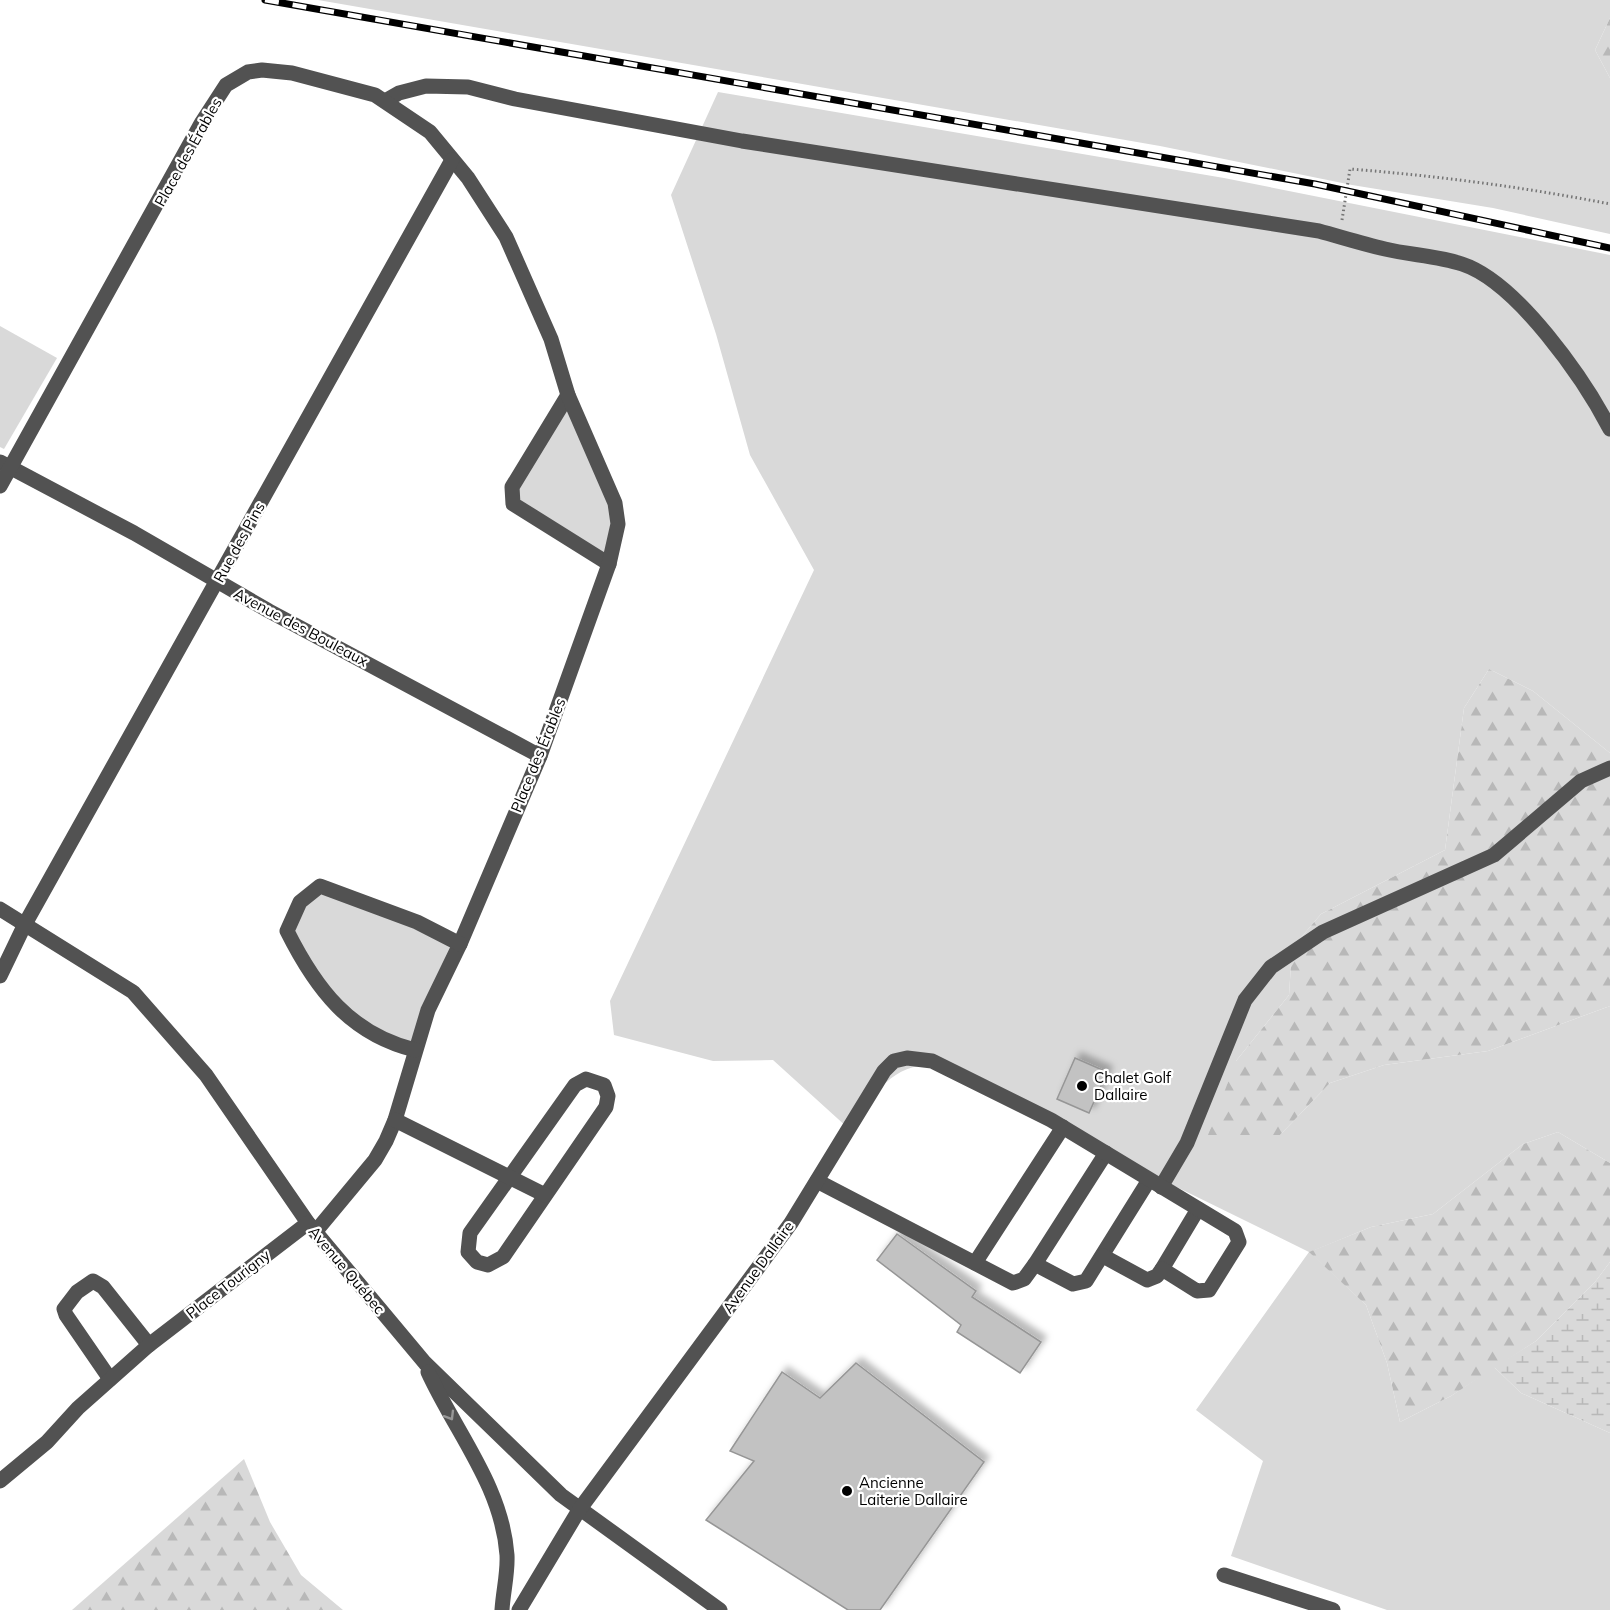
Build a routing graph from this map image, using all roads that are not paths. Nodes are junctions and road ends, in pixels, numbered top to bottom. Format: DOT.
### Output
graph roads {
  1 [pos="385,101"];
  2 [pos="452,160"];
  3 [pos="568,395"];
  4 [pos="1610,429"];
  5 [pos="5,465"];
  6 [pos="0,486"];
  7 [pos="609,564"];
  8 [pos="217,581"];
  9 [pos="540,756"];
  10 [pos="1610,768"];
  11 [pos="0,909"];
  12 [pos="25,924"];
  13 [pos="460,944"];
  14 [pos="0,976"];
  15 [pos="415,1050"];
  16 [pos="395,1120"];
  17 [pos="1057,1124"];
  18 [pos="1106,1153"];
  19 [pos="509,1176"];
  20 [pos="817,1181"];
  21 [pos="1155,1184"];
  22 [pos="545,1195"];
  23 [pos="1198,1209"];
  24 [pos="312,1227"];
  25 [pos="1103,1256"];
  26 [pos="975,1263"];
  27 [pos="1035,1264"];
  28 [pos="1162,1269"];
  29 [pos="149,1345"];
  30 [pos="425,1363"];
  31 [pos="110,1379"];
  32 [pos="0,1481"];
  33 [pos="579,1510"];
  34 [pos="1224,1575"];
  35 [pos="502,1610"];
  36 [pos="519,1610"];
  37 [pos="720,1610"];
  38 [pos="1333,1610"];
  1 -- 2 [label="street, Place des Érables"];
  1 -- 4 [label="street"];
  1 -- 5 [label="street, Place des Érables"];
  2 -- 3 [label="street, Place des Érables"];
  2 -- 8 [label="street, Rue des Pins"];
  3 -- 7 [label="street, Place des Érables"];
  3 -- 7 [label="street"];
  5 -- 6 [label="street, Place des Érables"];
  5 -- 8 [label="street, Avenue des Bouleaux"];
  7 -- 9 [label="street, Place des Érables"];
  8 -- 9 [label="street, Avenue des Bouleaux"];
  8 -- 12 [label="street, Rue des Pins"];
  9 -- 13 [label="street, Place des Érables"];
  10 -- 21 [label="street"];
  11 -- 12 [label="street, Avenue Québec"];
  12 -- 14 [label="street"];
  12 -- 24 [label="street, Avenue Québec"];
  13 -- 15 [label="street, Place des Érables"];
  13 -- 15 [label="street"];
  15 -- 16 [label="street, Place des Érables"];
  16 -- 19 [label="street"];
  16 -- 24 [label="street, Place des Érables"];
  17 -- 18 [label="street, Avenue Dallaire"];
  17 -- 20 [label="street, Avenue Dallaire"];
  17 -- 26 [label="street"];
  18 -- 21 [label="street, Avenue Dallaire"];
  18 -- 27 [label="street"];
  19 -- 22 [label="street"];
  19 -- 22 [label="street"];
  19 -- 22 [label="street"];
  20 -- 26 [label="street"];
  20 -- 33 [label="street, Avenue Dallaire"];
  21 -- 23 [label="street, Avenue Dallaire"];
  21 -- 25 [label="street"];
  23 -- 28 [label="street"];
  23 -- 28 [label="street, Avenue Dallaire"];
  24 -- 29 [label="street, Place Tourigny"];
  24 -- 30 [label="street, Avenue Québec"];
  25 -- 27 [label="street"];
  25 -- 28 [label="street"];
  26 -- 27 [label="street"];
  29 -- 31 [label="street, Place Tourigny"];
  29 -- 31 [label="street"];
  30 -- 33 [label="street, Avenue Québec"];
  30 -- 35 [label="street, one-way"];
  31 -- 32 [label="street, Place Tourigny"];
  33 -- 36 [label="street, Avenue Dallaire"];
  33 -- 37 [label="street, Avenue Québec"];
  34 -- 38 [label="street"];
}
